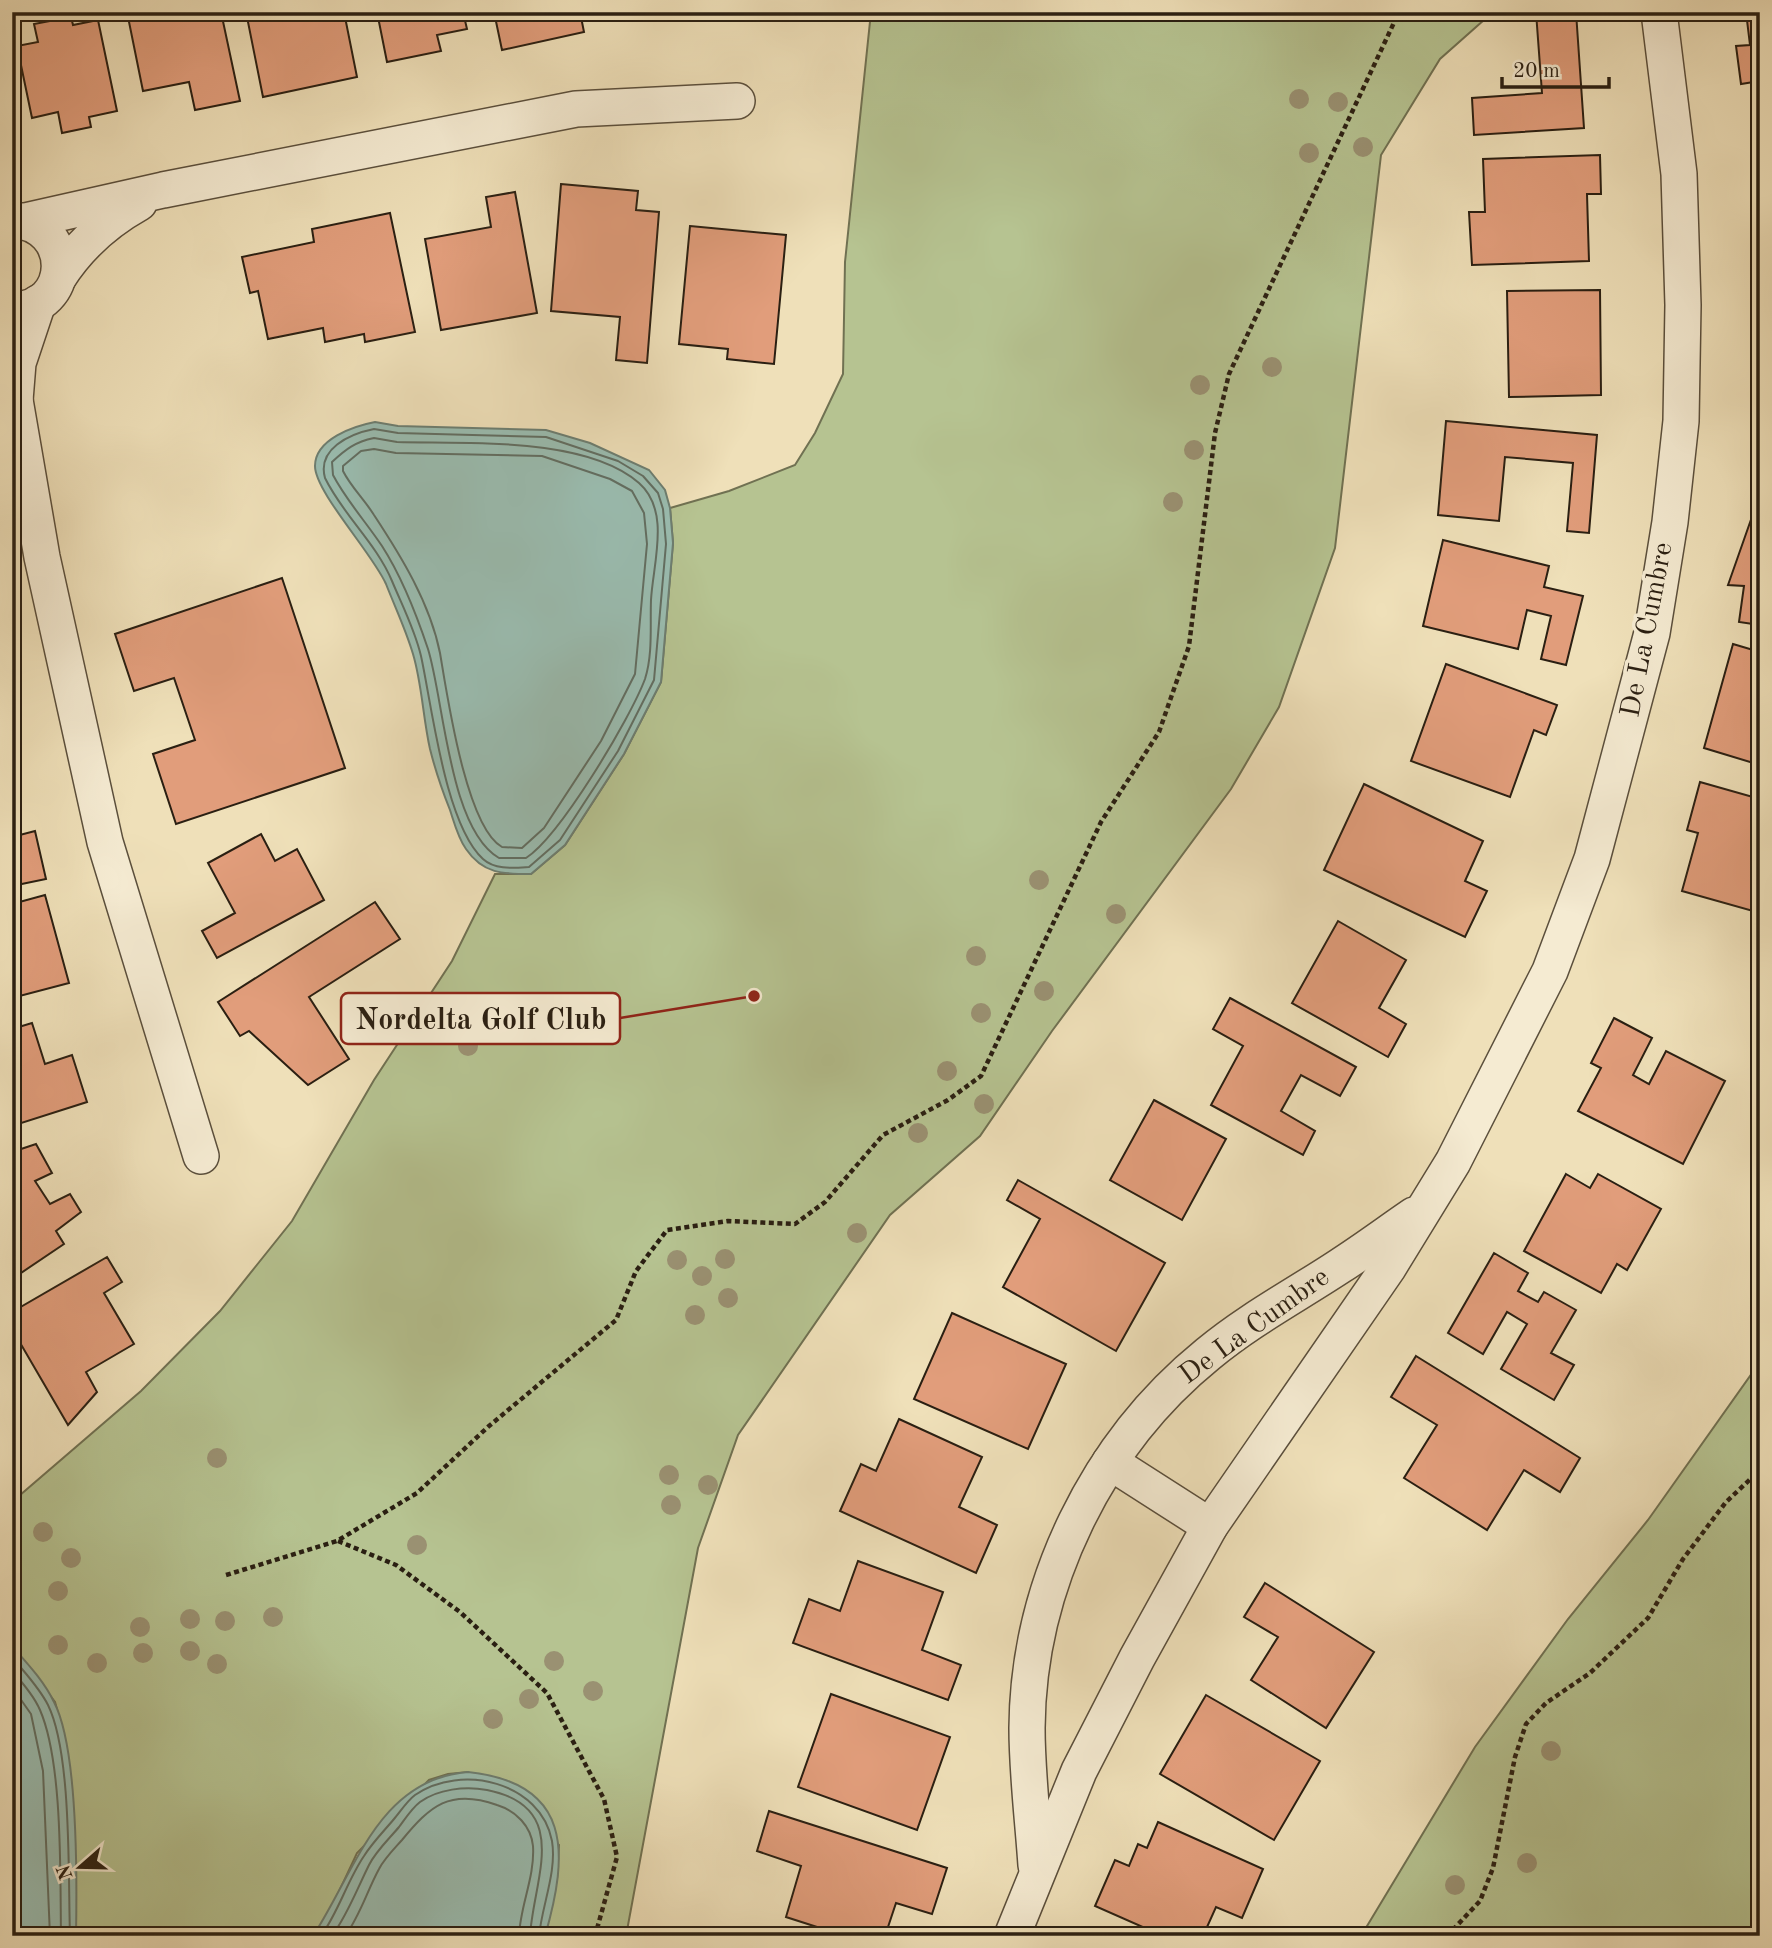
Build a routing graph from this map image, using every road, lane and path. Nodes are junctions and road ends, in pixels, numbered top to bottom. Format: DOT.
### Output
graph roads {
  1 [pos="1399,12"];
  2 [pos="1659,12"];
  3 [pos="737,101"];
  4 [pos="163,190"];
  5 [pos="19,221"];
  6 [pos="36,297"];
  7 [pos="13,394"];
  8 [pos="201,1156"];
  9 [pos="1425,1207"];
  10 [pos="1110,1462"];
  11 [pos="1760,1470"];
  12 [pos="1210,1526"];
  13 [pos="337,1541"];
  14 [pos="226,1575"];
  15 [pos="1037,1874"];
  16 [pos="595,1936"];
  17 [pos="1012,1936"];
  18 [pos="1447,1936"];
  1 -- 13 [label="path"];
  2 -- 9 [label="street, De La Cumbre"];
  3 -- 4 [label="street"];
  4 -- 5 [label="street"];
  4 -- 6 [label="street"];
  5 -- 6 [label="street"];
  6 -- 7 [label="street"];
  7 -- 8 [label="street"];
  9 -- 10 [label="street, De La Cumbre"];
  9 -- 12 [label="street, De La Cumbre"];
  10 -- 12 [label="street"];
  10 -- 15 [label="street, De La Cumbre"];
  11 -- 18 [label="path"];
  12 -- 15 [label="street, De La Cumbre"];
  13 -- 14 [label="path"];
  13 -- 16 [label="path"];
  15 -- 17 [label="street, De La Cumbre"];
}
